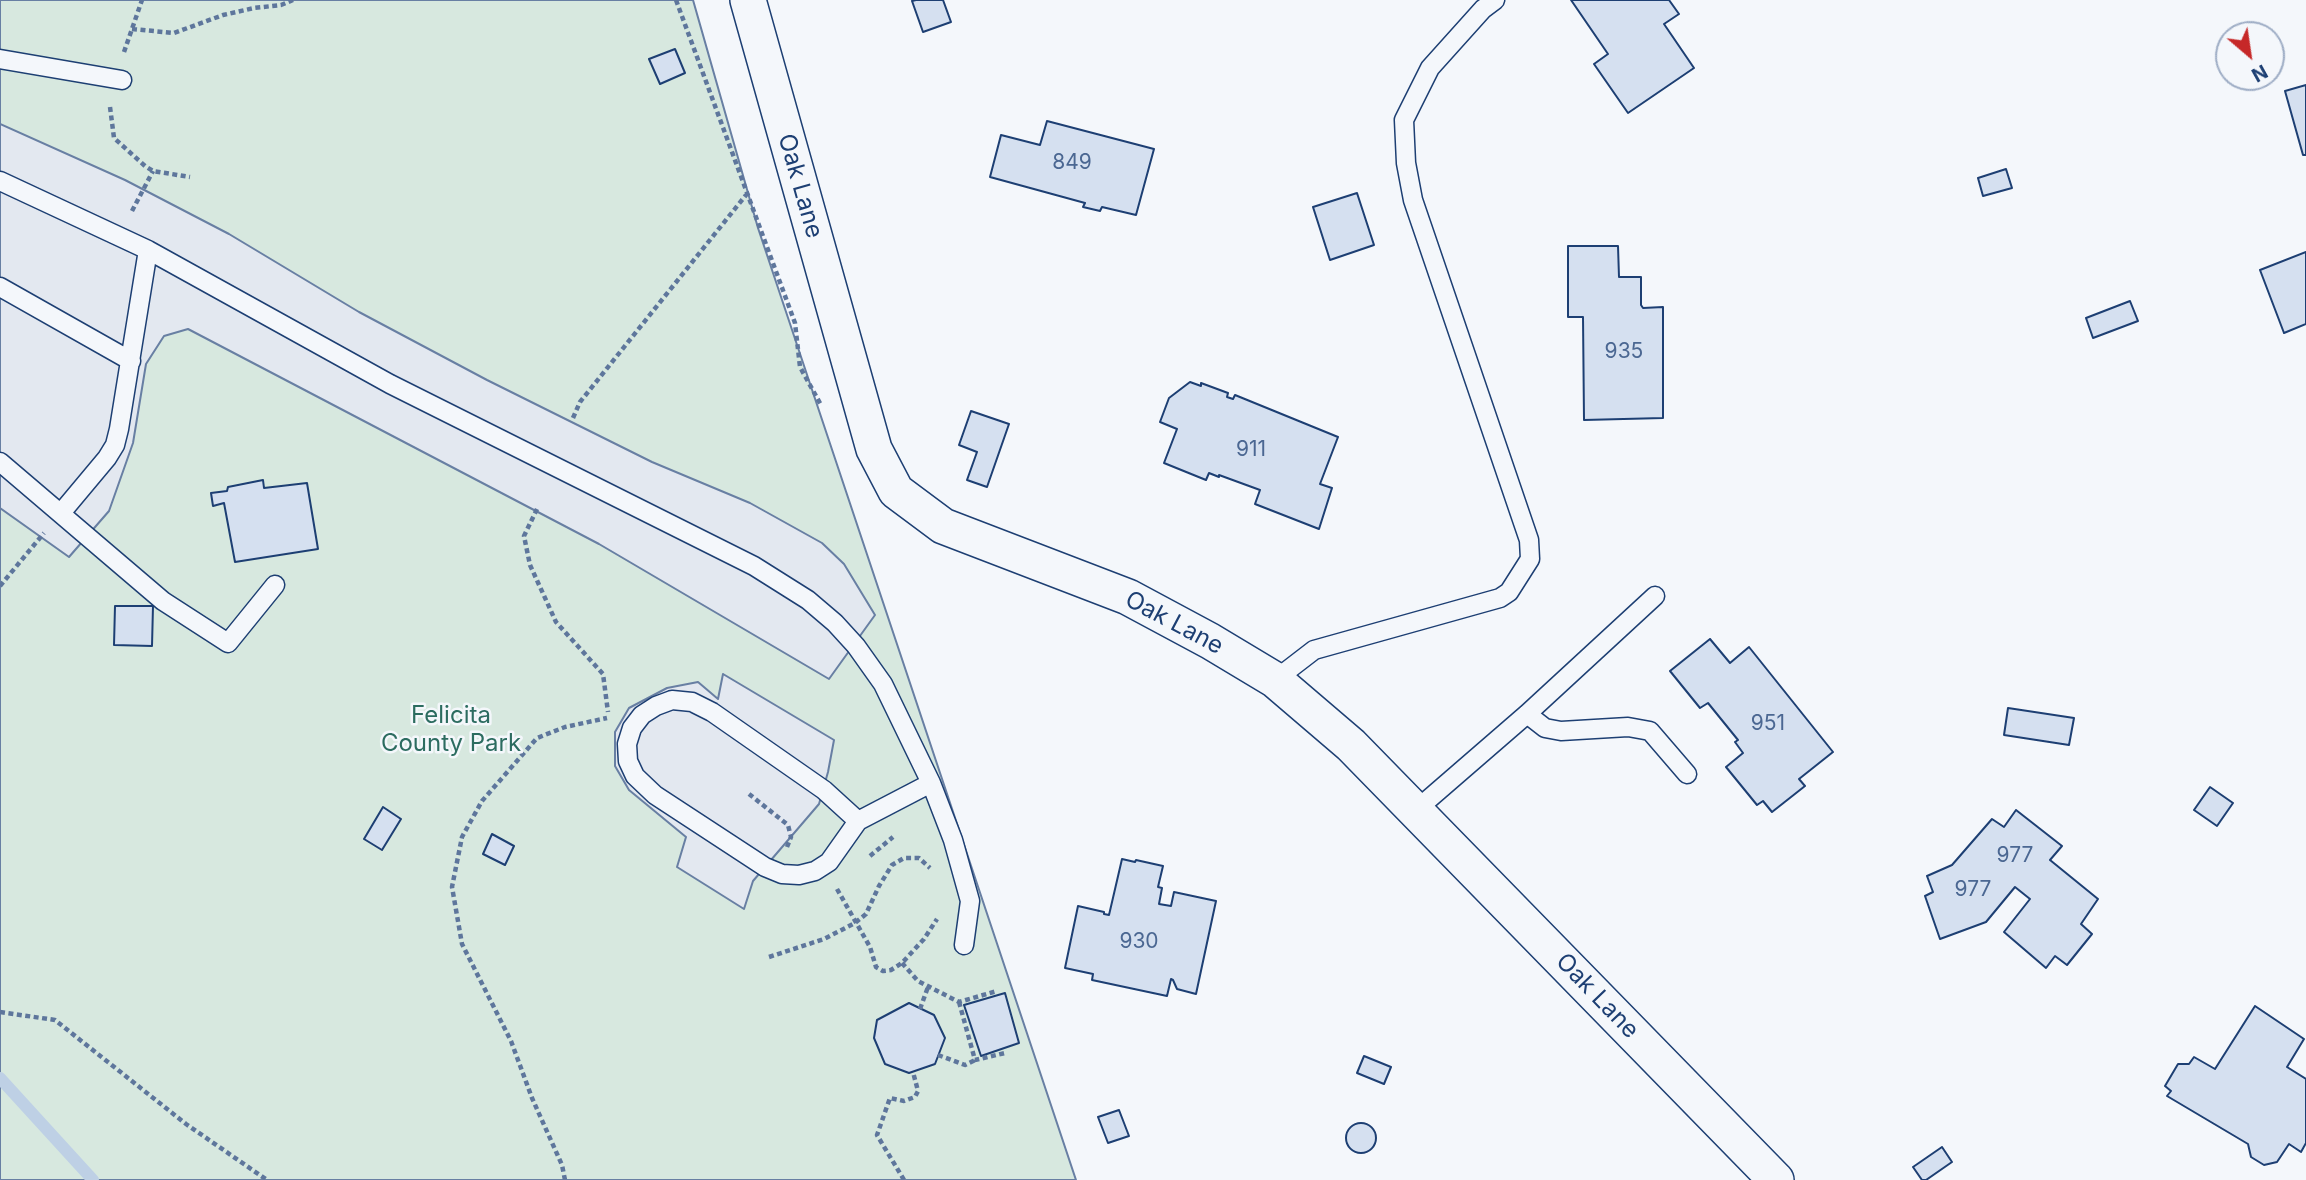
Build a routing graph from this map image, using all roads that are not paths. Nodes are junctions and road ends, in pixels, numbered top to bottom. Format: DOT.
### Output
graph roads {
  1 [pos="748,0"];
  2 [pos="1495,0"];
  3 [pos="0,59"];
  4 [pos="115,79"];
  5 [pos="0,181"];
  6 [pos="148,250"];
  7 [pos="0,288"];
  8 [pos="131,360"];
  9 [pos="0,462"];
  10 [pos="61,513"];
  11 [pos="275,585"];
  12 [pos="1655,596"];
  13 [pos="1275,680"];
  14 [pos="1527,714"];
  15 [pos="1688,775"];
  16 [pos="931,783"];
  17 [pos="1415,811"];
  18 [pos="858,821"];
  19 [pos="964,945"];
  20 [pos="1776,1180"];
  1 -- 13 [label="street, Oak Lane"];
  2 -- 13 [label="lane"];
  3 -- 4 [label="lane"];
  5 -- 6 [label="lane"];
  6 -- 8 [label="lane"];
  6 -- 16 [label="lane"];
  7 -- 8 [label="lane"];
  8 -- 10 [label="lane"];
  9 -- 10 [label="lane"];
  10 -- 11 [label="lane"];
  12 -- 14 [label="lane"];
  13 -- 17 [label="street, Oak Lane"];
  14 -- 15 [label="lane"];
  14 -- 17 [label="lane"];
  16 -- 18 [label="lane"];
  16 -- 19 [label="lane"];
  17 -- 20 [label="street, Oak Lane"];
  18 -- 18 [label="lane"];
}
